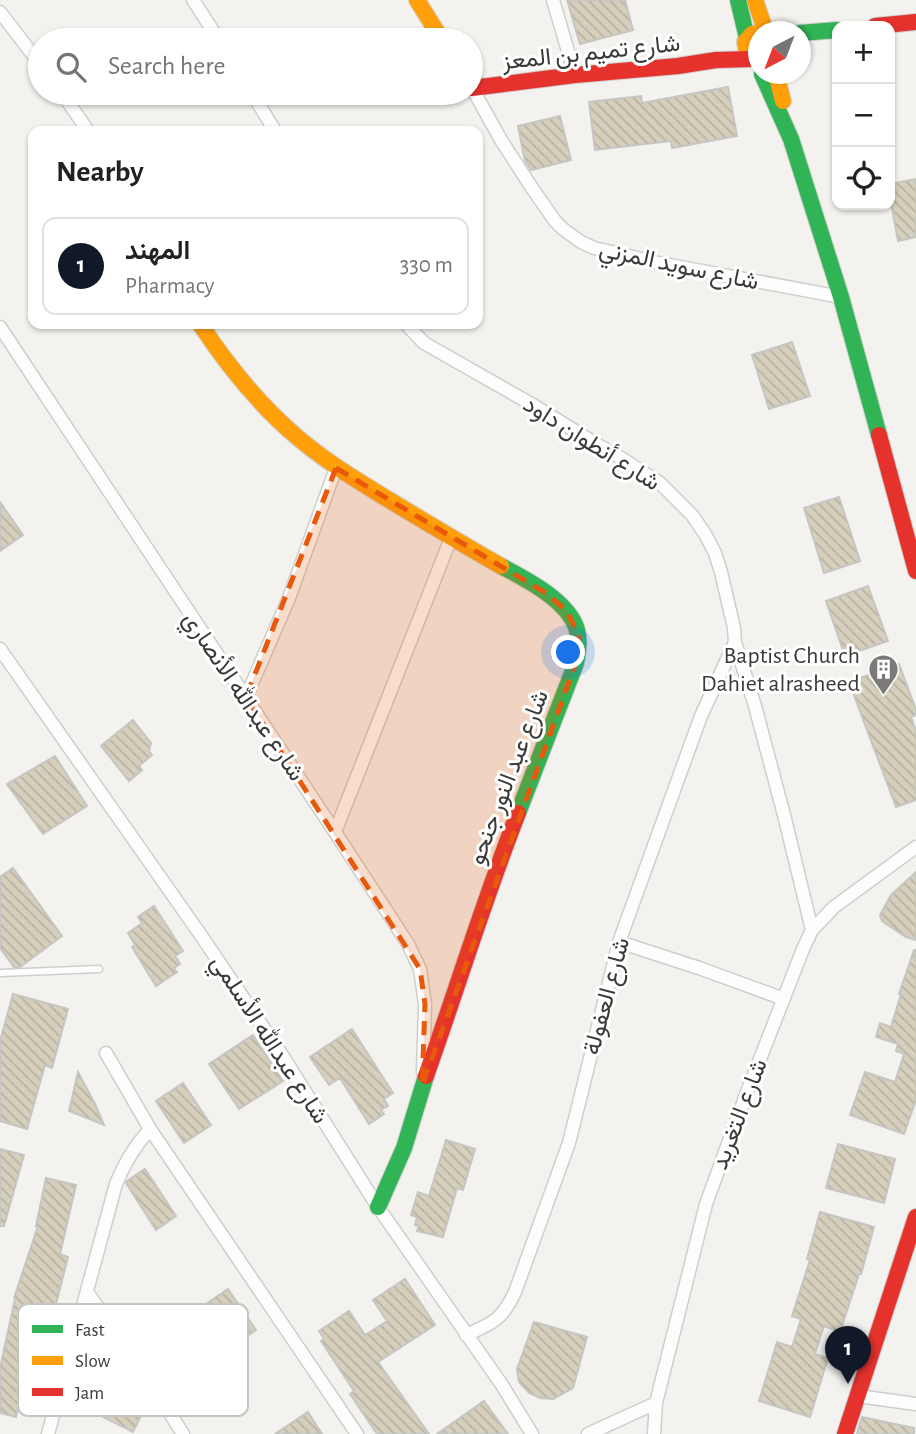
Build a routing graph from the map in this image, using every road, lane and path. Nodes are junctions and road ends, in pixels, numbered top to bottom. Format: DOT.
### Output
graph roads {
  1 [pos="193,0"];
  2 [pos="417,0"];
  3 [pos="553,0"];
  4 [pos="738,0"];
  5 [pos="755,0"];
  6 [pos="0,12"];
  7 [pos="762,21"];
  8 [pos="916,22"];
  9 [pos="895,24"];
  10 [pos="211,28"];
  11 [pos="434,28"];
  12 [pos="832,31"];
  13 [pos="811,34"];
  14 [pos="746,39"];
  15 [pos="28,49"];
  16 [pos="748,55"];
  17 [pos="716,60"];
  18 [pos="748,63"];
  19 [pos="575,75"];
  20 [pos="766,84"];
  21 [pos="778,84"];
  22 [pos="483,86"];
  23 [pos="70,105"];
  24 [pos="259,105"];
  25 [pos="481,105"];
  26 [pos="85,126"];
  27 [pos="272,126"];
  28 [pos="791,139"];
  29 [pos="841,297"];
  30 [pos="0,327"];
  31 [pos="203,329"];
  32 [pos="411,329"];
  33 [pos="336,468"];
  34 [pos="451,538"];
  35 [pos="916,570"];
  36 [pos="735,642"];
  37 [pos="0,649"];
  38 [pos="246,697"];
  39 [pos="335,832"];
  40 [pos="916,847"];
  41 [pos="812,930"];
  42 [pos="619,942"];
  43 [pos="99,969"];
  44 [pos="0,973"];
  45 [pos="784,999"];
  46 [pos="106,1053"];
  47 [pos="422,1086"];
  48 [pos="150,1129"];
  49 [pos="378,1206"];
  50 [pos="916,1217"];
  51 [pos="87,1292"];
  52 [pos="84,1304"];
  53 [pos="96,1304"];
  54 [pos="466,1335"];
  55 [pos="858,1396"];
  56 [pos="656,1402"];
  57 [pos="916,1404"];
  58 [pos="53,1416"];
  59 [pos="172,1416"];
  60 [pos="48,1434"];
  61 [pos="183,1434"];
  62 [pos="357,1434"];
  63 [pos="533,1434"];
  64 [pos="588,1434"];
  65 [pos="654,1434"];
  66 [pos="845,1434"];
  1 -- 10 [label="street"];
  2 -- 11 [label="street"];
  3 -- 19 [label="street"];
  4 -- 14 [label="street"];
  5 -- 7 [label="street"];
  6 -- 15 [label="street"];
  8 -- 9 [label="street"];
  12 -- 13 [label="street"];
  14 -- 16 [label="street"];
  14 -- 17 [label="street, شارع تميم بن المعز"];
  17 -- 18 [label="street, شارع تميم بن المعز"];
  17 -- 19 [label="street, شارع تميم بن المعز"];
  19 -- 22 [label="street, شارع تميم بن المعز"];
  20 -- 28 [label="street"];
  21 -- 28 [label="street"];
  23 -- 26 [label="street"];
  24 -- 27 [label="street"];
  25 -- 29 [label="street, شارع سويد المزني"];
  28 -- 29 [label="street"];
  29 -- 35 [label="street"];
  30 -- 38 [label="street, شارع عبدالله الأنصاري"];
  31 -- 33 [label="street, شارع عبد النور جنحو"];
  32 -- 36 [label="street, شارع أنطوان داود"];
  33 -- 34 [label="street, شارع عبد النور جنحو"];
  33 -- 38 [label="street"];
  34 -- 39 [label="street"];
  34 -- 47 [label="street, شارع عبد النور جنحو"];
  36 -- 41 [label="street, شارع أنطوان داود"];
  36 -- 42 [label="street, شارع العفولة"];
  37 -- 49 [label="street, شارع عبدالله الأسلمي"];
  38 -- 39 [label="street, شارع عبدالله الأنصاري"];
  39 -- 47 [label="street, شارع عبدالله الأنصاري"];
  40 -- 41 [label="street, شارع التغريد"];
  41 -- 45 [label="street, شارع التغريد"];
  42 -- 45 [label="street"];
  42 -- 54 [label="street, شارع العفولة"];
  43 -- 44 [label="lane"];
  45 -- 56 [label="street, شارع التغريد"];
  46 -- 48 [label="street"];
  47 -- 49 [label="street, شارع عبد النور جنحو"];
  48 -- 51 [label="street"];
  48 -- 62 [label="street"];
  49 -- 54 [label="street, شارع عبدالله الأسلمي"];
  50 -- 55 [label="street"];
  51 -- 52 [label="street"];
  51 -- 53 [label="street"];
  54 -- 63 [label="street, شارع عبدالله الأسلمي"];
  55 -- 57 [label="street"];
  55 -- 66 [label="street"];
  56 -- 64 [label="street"];
  56 -- 65 [label="street, شارع التغريد"];
  58 -- 60 [label="street"];
  59 -- 61 [label="street"];
}
